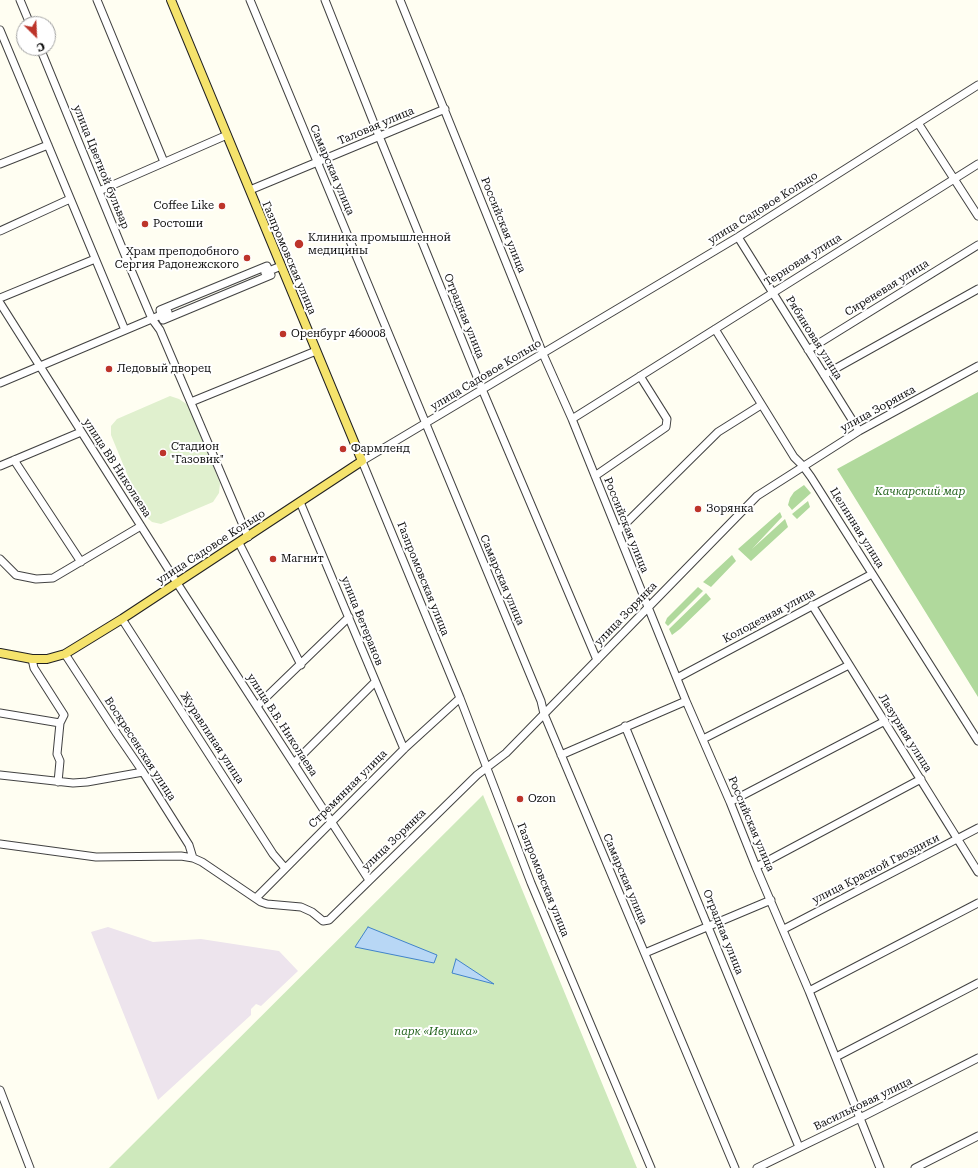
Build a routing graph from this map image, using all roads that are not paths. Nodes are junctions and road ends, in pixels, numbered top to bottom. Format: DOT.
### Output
graph roads {
  1 [pos="20,0"];
  2 [pos="97,0"];
  3 [pos="171,0"];
  4 [pos="250,0"];
  5 [pos="325,0"];
  6 [pos="400,0"];
  7 [pos="27,16"];
  8 [pos="0,30"];
  9 [pos="43,56"];
  10 [pos="978,85"];
  11 [pos="445,109"];
  12 [pos="918,123"];
  13 [pos="227,135"];
  14 [pos="379,136"];
  15 [pos="48,145"];
  16 [pos="164,162"];
  17 [pos="317,163"];
  18 [pos="0,164"];
  19 [pos="978,164"];
  20 [pos="955,179"];
  21 [pos="250,190"];
  22 [pos="99,191"];
  23 [pos="70,199"];
  24 [pos="978,216"];
  25 [pos="0,231"];
  26 [pos="738,237"];
  27 [pos="978,245"];
  28 [pos="95,259"];
  29 [pos="281,266"];
  30 [pos="265,273"];
  31 [pos="242,277"];
  32 [pos="232,281"];
  33 [pos="221,285"];
  34 [pos="246,286"];
  35 [pos="978,289"];
  36 [pos="236,290"];
  37 [pos="208,291"];
  38 [pos="772,293"];
  39 [pos="225,294"];
  40 [pos="196,296"];
  41 [pos="0,298"];
  42 [pos="186,300"];
  43 [pos="212,300"];
  44 [pos="0,303"];
  45 [pos="200,305"];
  46 [pos="190,309"];
  47 [pos="166,313"];
  48 [pos="152,319"];
  49 [pos="124,330"];
  50 [pos="715,330"];
  51 [pos="808,350"];
  52 [pos="316,351"];
  53 [pos="543,354"];
  54 [pos="40,366"];
  55 [pos="978,366"];
  56 [pos="824,374"];
  57 [pos="640,376"];
  58 [pos="0,383"];
  59 [pos="482,389"];
  60 [pos="191,402"];
  61 [pos="761,405"];
  62 [pos="572,419"];
  63 [pos="426,424"];
  64 [pos="859,431"];
  65 [pos="81,432"];
  66 [pos="14,460"];
  67 [pos="362,461"];
  68 [pos="0,466"];
  69 [pos="803,466"];
  70 [pos="595,476"];
  71 [pos="300,502"];
  72 [pos="141,526"];
  73 [pos="618,531"];
  74 [pos="248,537"];
  75 [pos="238,543"];
  76 [pos="0,559"];
  77 [pos="81,562"];
  78 [pos="872,574"];
  79 [pos="177,583"];
  80 [pos="812,605"];
  81 [pos="648,607"];
  82 [pos="349,617"];
  83 [pos="122,619"];
  84 [pos="0,653"];
  85 [pos="65,654"];
  86 [pos="32,659"];
  87 [pos="597,660"];
  88 [pos="300,665"];
  89 [pos="849,665"];
  90 [pos="677,678"];
  91 [pos="375,682"];
  92 [pos="460,698"];
  93 [pos="686,701"];
  94 [pos="257,706"];
  95 [pos="0,713"];
  96 [pos="544,714"];
  97 [pos="885,721"];
  98 [pos="60,723"];
  99 [pos="625,726"];
  100 [pos="703,740"];
  101 [pos="978,740"];
  102 [pos="404,749"];
  103 [pos="561,755"];
  104 [pos="294,763"];
  105 [pos="487,768"];
  106 [pos="143,772"];
  107 [pos="0,775"];
  108 [pos="921,779"];
  109 [pos="58,782"];
  110 [pos="730,802"];
  111 [pos="331,821"];
  112 [pos="978,828"];
  113 [pos="958,839"];
  114 [pos="0,844"];
  115 [pos="193,858"];
  116 [pos="756,867"];
  117 [pos="286,868"];
  118 [pos="978,872"];
  119 [pos="369,880"];
  120 [pos="256,898"];
  121 [pos="771,900"];
  122 [pos="978,903"];
  123 [pos="708,925"];
  124 [pos="784,929"];
  125 [pos="644,953"];
  126 [pos="978,983"];
  127 [pos="809,990"];
  128 [pos="836,1057"];
  129 [pos="978,1058"];
  130 [pos="0,1090"];
  131 [pos="860,1118"];
  132 [pos="978,1136"];
  133 [pos="799,1147"];
  134 [pos="30,1168"];
  135 [pos="651,1168"];
  136 [pos="735,1168"];
  137 [pos="757,1168"];
  138 [pos="880,1168"];
  139 [pos="916,1168"];
  1 -- 7 [label="street"];
  2 -- 16 [label="street"];
  3 -- 13 [label="main road, Газпромовская улица"];
  4 -- 17 [label="street, Самарская улица"];
  5 -- 14 [label="street, Отрадная улица"];
  6 -- 11 [label="street, Российская улица"];
  8 -- 15 [label="street"];
  9 -- 22 [label="street, улица Цветной бульвар"];
  10 -- 12 [label="street, улица Садовое Кольцо"];
  11 -- 14 [label="street, Таловая улица"];
  11 -- 53 [label="street, Российская улица"];
  12 -- 20 [label="street"];
  12 -- 26 [label="street, улица Садовое Кольцо"];
  13 -- 16 [label="street"];
  13 -- 21 [label="main road, Газпромовская улица"];
  14 -- 17 [label="street, Таловая улица"];
  14 -- 59 [label="street, Отрадная улица"];
  15 -- 18 [label="street"];
  15 -- 23 [label="street"];
  16 -- 22 [label="street"];
  17 -- 21 [label="street, Таловая улица"];
  17 -- 63 [label="street, Самарская улица"];
  19 -- 20 [label="street, Терновая улица"];
  20 -- 24 [label="street"];
  20 -- 38 [label="street, Терновая улица"];
  21 -- 29 [label="main road, Газпромовская улица"];
  22 -- 48 [label="street, улица Цветной бульвар"];
  23 -- 25 [label="street"];
  23 -- 28 [label="street"];
  26 -- 38 [label="street, Рябиновая улица"];
  26 -- 53 [label="street, улица Садовое Кольцо"];
  27 -- 51 [label="street, Сиреневая улица"];
  28 -- 41 [label="street"];
  28 -- 49 [label="street"];
  29 -- 30 [label="street"];
  29 -- 52 [label="main road, Газпромовская улица"];
  30 -- 31 [label="street"];
  30 -- 34 [label="street"];
  31 -- 32 [label="street"];
  31 -- 34 [label="street"];
  32 -- 33 [label="street"];
  32 -- 36 [label="street"];
  33 -- 37 [label="street"];
  33 -- 39 [label="street"];
  34 -- 36 [label="street"];
  35 -- 56 [label="street"];
  36 -- 39 [label="street"];
  37 -- 40 [label="street"];
  37 -- 43 [label="street"];
  38 -- 50 [label="street, Терновая улица"];
  38 -- 51 [label="street, Рябиновая улица"];
  39 -- 43 [label="street"];
  40 -- 42 [label="street"];
  40 -- 45 [label="street"];
  42 -- 46 [label="street"];
  42 -- 47 [label="street"];
  43 -- 45 [label="street"];
  44 -- 54 [label="street"];
  45 -- 46 [label="street"];
  46 -- 47 [label="street"];
  47 -- 48 [label="street"];
  48 -- 49 [label="street"];
  48 -- 60 [label="street, улица Цветной бульвар"];
  49 -- 54 [label="street"];
  50 -- 57 [label="street, Терновая улица"];
  50 -- 61 [label="street, Целинная улица"];
  51 -- 56 [label="street, Рябиновая улица"];
  52 -- 60 [label="street"];
  52 -- 67 [label="main road, Газпромовская улица"];
  53 -- 59 [label="street, улица Садовое Кольцо"];
  53 -- 62 [label="street, Российская улица"];
  54 -- 58 [label="street"];
  54 -- 65 [label="street, улица ВВ Николаева"];
  55 -- 64 [label="street, улица Зорянка"];
  56 -- 64 [label="street, Рябиновая улица"];
  57 -- 62 [label="street, Терновая улица"];
  57 -- 70 [label="street"];
  59 -- 63 [label="street, улица Садовое Кольцо"];
  59 -- 87 [label="street, Отрадная улица"];
  60 -- 74 [label="street, улица Цветной бульвар"];
  61 -- 69 [label="street, Целинная улица"];
  61 -- 73 [label="street"];
  62 -- 70 [label="street, Российская улица"];
  63 -- 67 [label="street, улица Садовое Кольцо"];
  63 -- 96 [label="street, Самарская улица"];
  64 -- 69 [label="street, улица Зорянка"];
  65 -- 66 [label="street"];
  65 -- 72 [label="street, улица ВВ Николаева"];
  66 -- 68 [label="street"];
  66 -- 77 [label="street"];
  67 -- 71 [label="main road, улица Садовое Кольцо"];
  67 -- 92 [label="street, Газпромовская улица"];
  69 -- 78 [label="street, Целинная улица"];
  69 -- 81 [label="street, улица Зорянка"];
  70 -- 73 [label="street, Российская улица"];
  71 -- 74 [label="main road, улица Садовое Кольцо"];
  71 -- 82 [label="street, улица Ветеранов"];
  72 -- 77 [label="street"];
  72 -- 79 [label="street, улица ВВ Николаева"];
  73 -- 81 [label="street, Российская улица"];
  74 -- 75 [label="main road, улица Садовое Кольцо"];
  75 -- 79 [label="main road, улица Садовое Кольцо"];
  75 -- 88 [label="street"];
  76 -- 77 [label="street"];
  78 -- 80 [label="street, Колодезная улица"];
  78 -- 101 [label="street, Целинная улица"];
  79 -- 83 [label="main road, улица Садовое Кольцо"];
  79 -- 94 [label="street, улица В.В. Николаева"];
  80 -- 89 [label="street, Лазурная улица"];
  80 -- 90 [label="street, Колодезная улица"];
  81 -- 87 [label="street, улица Зорянка"];
  81 -- 90 [label="street, Российская улица"];
  82 -- 88 [label="street"];
  82 -- 91 [label="street, улица Ветеранов"];
  83 -- 85 [label="main road, улица Садовое Кольцо"];
  83 -- 117 [label="street, Журавлиная улица"];
  84 -- 86 [label="main road, улица Садовое Кольцо"];
  85 -- 86 [label="main road, улица Садовое Кольцо"];
  85 -- 106 [label="street, Воскресенская улица"];
  86 -- 98 [label="street"];
  87 -- 96 [label="street, улица Зорянка"];
  88 -- 94 [label="street"];
  89 -- 97 [label="street, Лазурная улица"];
  89 -- 100 [label="street"];
  90 -- 93 [label="street, Российская улица"];
  91 -- 102 [label="street, улица Ветеранов"];
  91 -- 104 [label="street"];
  92 -- 102 [label="street, Стремянная улица"];
  92 -- 105 [label="street, Газпромовская улица"];
  93 -- 99 [label="street"];
  93 -- 100 [label="street, Российская улица"];
  94 -- 104 [label="street, улица В.В. Николаева"];
  95 -- 98 [label="street"];
  96 -- 103 [label="street, Самарская улица"];
  96 -- 105 [label="street, улица Зорянка"];
  97 -- 108 [label="street, Лазурная улица"];
  97 -- 110 [label="street"];
  98 -- 109 [label="street"];
  99 -- 103 [label="street"];
  99 -- 123 [label="street, Отрадная улица"];
  100 -- 110 [label="street, Российская улица"];
  102 -- 111 [label="street, Стремянная улица"];
  103 -- 125 [label="street, Самарская улица"];
  104 -- 111 [label="street, улица В.В. Николаева"];
  105 -- 119 [label="street, улица Зорянка"];
  105 -- 135 [label="street, Газпромовская улица"];
  106 -- 109 [label="street"];
  106 -- 115 [label="street, Воскресенская улица"];
  107 -- 109 [label="street"];
  108 -- 113 [label="street, Лазурная улица"];
  108 -- 116 [label="street"];
  110 -- 116 [label="street, Российская улица"];
  111 -- 117 [label="street, Стремянная улица"];
  111 -- 119 [label="street, улица В.В. Николаева"];
  112 -- 113 [label="street, улица Красной Гвоздики"];
  113 -- 118 [label="street, Лазурная улица"];
  113 -- 124 [label="street, улица Красной Гвоздики"];
  114 -- 115 [label="street"];
  115 -- 120 [label="street"];
  116 -- 121 [label="street, Российская улица"];
  117 -- 120 [label="street, Стремянная улица"];
  119 -- 120 [label="street, улица Зорянка"];
  121 -- 123 [label="street"];
  121 -- 124 [label="street, Российская улица"];
  122 -- 127 [label="street"];
  123 -- 125 [label="street"];
  123 -- 133 [label="street, Отрадная улица"];
  124 -- 127 [label="street, Российская улица"];
  125 -- 136 [label="street, Самарская улица"];
  126 -- 128 [label="street"];
  127 -- 128 [label="street, Российская улица"];
  128 -- 131 [label="street, Российская улица"];
  129 -- 131 [label="street, Васильковая улица"];
  130 -- 134 [label="street"];
  131 -- 133 [label="street, Васильковая улица"];
  131 -- 138 [label="street, Российская улица"];
  132 -- 139 [label="street"];
  133 -- 137 [label="street, Васильковая улица"];
}
